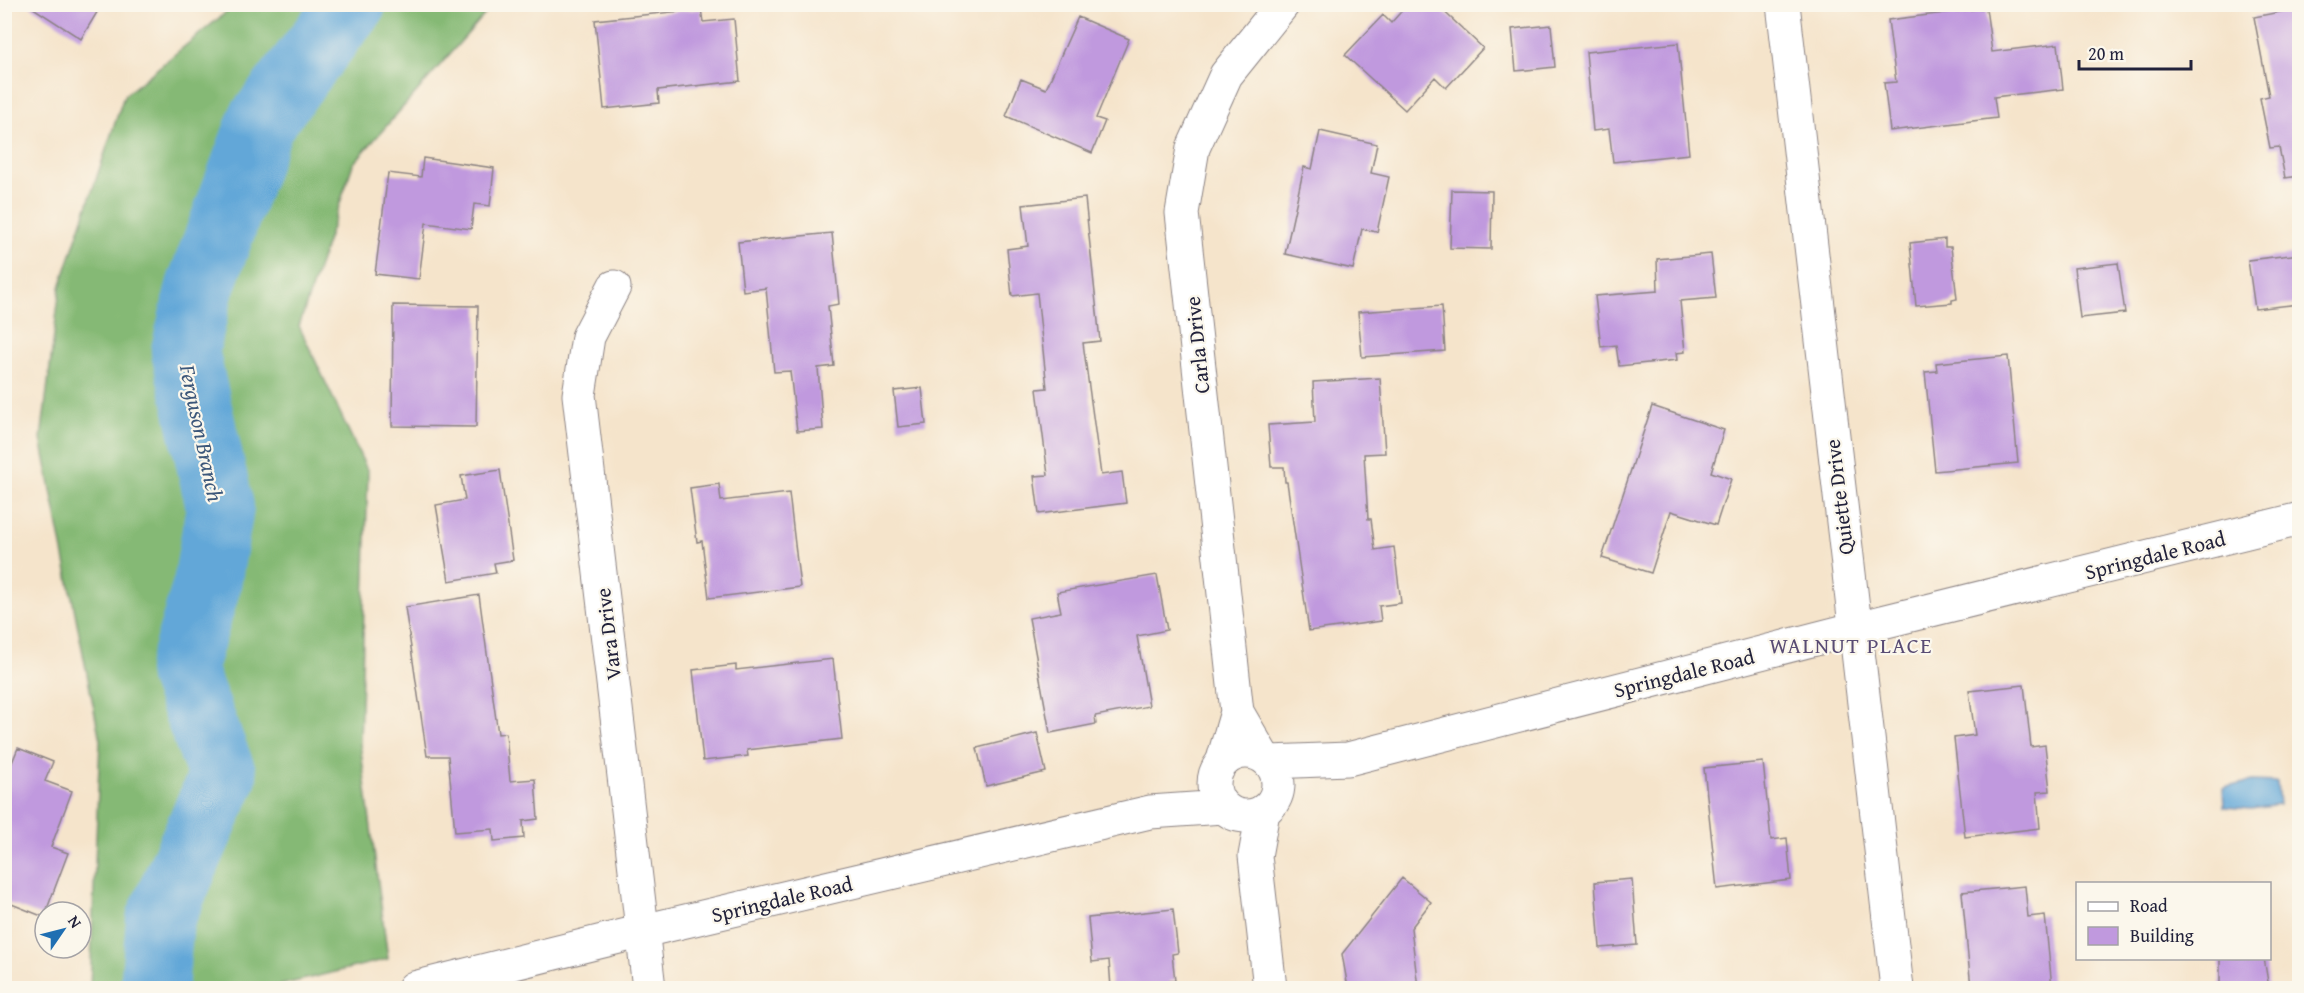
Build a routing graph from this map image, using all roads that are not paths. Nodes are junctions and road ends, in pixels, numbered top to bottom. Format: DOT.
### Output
graph roads {
  1 [pos="1284,4"];
  2 [pos="1783,4"];
  3 [pos="614,287"];
  4 [pos="2300,519"];
  5 [pos="1854,629"];
  6 [pos="1237,712"];
  7 [pos="1266,759"];
  8 [pos="1348,759"];
  9 [pos="1239,794"];
  10 [pos="643,931"];
  11 [pos="414,988"];
  12 [pos="649,988"];
  13 [pos="1270,988"];
  14 [pos="1897,988"];
  1 -- 6 [label="street, Carla Drive"];
  2 -- 5 [label="street, Quiette Drive"];
  3 -- 10 [label="street, Vara Drive"];
  4 -- 5 [label="street, Springdale Road"];
  5 -- 8 [label="street, Springdale Road"];
  5 -- 14 [label="street, Quiette Drive"];
  6 -- 7 [label="street, Carla Drive"];
  6 -- 9 [label="street, Carla Drive"];
  7 -- 8 [label="street, Springdale Road"];
  7 -- 9 [label="street, Carla Drive"];
  7 -- 9 [label="street, Springdale Road"];
  8 -- 9 [label="street, Springdale Road"];
  9 -- 10 [label="street, Springdale Road"];
  9 -- 13 [label="street"];
  10 -- 11 [label="street, Springdale Road"];
  10 -- 12 [label="street, Vara Drive"];
}
